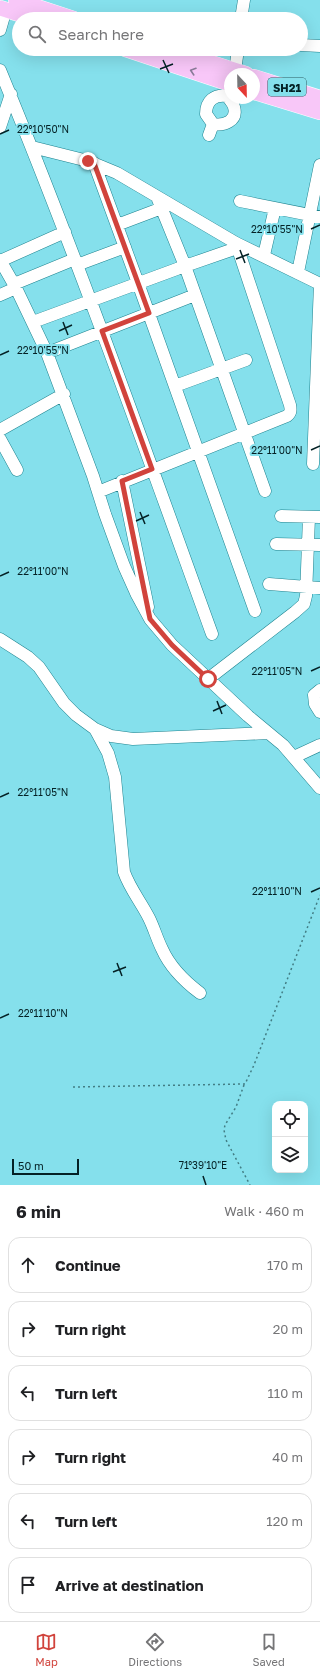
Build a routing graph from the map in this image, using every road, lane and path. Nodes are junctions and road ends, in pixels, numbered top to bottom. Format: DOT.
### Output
graph roads {
  1 [pos="244,0"];
  2 [pos="7,6"];
  3 [pos="20,12"];
  4 [pos="38,12"];
  5 [pos="242,12"];
  6 [pos="0,30"];
  7 [pos="308,45"];
  8 [pos="320,46"];
  9 [pos="148,56"];
  10 [pos="182,56"];
  11 [pos="237,56"];
  12 [pos="235,68"];
  13 [pos="1,77"];
  14 [pos="224,77"];
  15 [pos="224,79"];
  16 [pos="260,79"];
  17 [pos="233,82"];
  18 [pos="11,94"];
  19 [pos="260,94"];
  20 [pos="320,98"];
  21 [pos="320,112"];
  22 [pos="0,127"];
  23 [pos="32,147"];
  24 [pos="94,163"];
  25 [pos="320,165"];
  26 [pos="240,201"];
  27 [pos="160,202"];
  28 [pos="275,208"];
  29 [pos="315,216"];
  30 [pos="117,225"];
  31 [pos="65,232"];
  32 [pos="237,246"];
  33 [pos="125,247"];
  34 [pos="264,256"];
  35 [pos="0,260"];
  36 [pos="76,262"];
  37 [pos="185,266"];
  38 [pos="298,272"];
  39 [pos="138,283"];
  40 [pos="15,286"];
  41 [pos="0,294"];
  42 [pos="195,295"];
  43 [pos="91,301"];
  44 [pos="149,313"];
  45 [pos="33,322"];
  46 [pos="102,331"];
  47 [pos="47,353"];
  48 [pos="246,360"];
  49 [pos="222,369"];
  50 [pos="175,386"];
  51 [pos="64,394"];
  52 [pos="317,422"];
  53 [pos="0,430"];
  54 [pos="245,433"];
  55 [pos="0,439"];
  56 [pos="198,452"];
  57 [pos="313,464"];
  58 [pos="152,469"];
  59 [pos="17,470"];
  60 [pos="122,481"];
  61 [pos="265,491"];
  62 [pos="98,492"];
  63 [pos="281,516"];
  64 [pos="315,517"];
  65 [pos="276,544"];
  66 [pos="314,545"];
  67 [pos="268,584"];
  68 [pos="307,587"];
  69 [pos="320,588"];
  70 [pos="255,611"];
  71 [pos="150,619"];
  72 [pos="212,634"];
  73 [pos="0,639"];
  74 [pos="208,679"];
  75 [pos="320,690"];
  76 [pos="320,712"];
  77 [pos="95,729"];
  78 [pos="268,733"];
  79 [pos="320,745"];
  80 [pos="294,757"];
  81 [pos="320,788"];
  82 [pos="320,895"];
  83 [pos="200,993"];
  84 [pos="244,1085"];
  85 [pos="73,1087"];
  86 [pos="250,1185"];
  1 -- 5 [label="street"];
  2 -- 3 [label="main road"];
  2 -- 4 [label="main road"];
  2 -- 6 [label="street"];
  7 -- 8 [label="street"];
  15 -- 9 [label="main road, one-way"];
  10 -- 14 [label="main road"];
  11 -- 12 [label="street"];
  13 -- 18 [label="street"];
  16 -- 20 [label="main road, SH21"];
  17 -- 17 [label="street"];
  18 -- 22 [label="street"];
  18 -- 23 [label="street"];
  19 -- 21 [label="main road, SH21"];
  23 -- 24 [label="street"];
  23 -- 31 [label="street"];
  24 -- 27 [label="street"];
  24 -- 30 [label="street"];
  25 -- 29 [label="street"];
  26 -- 28 [label="street"];
  27 -- 30 [label="street"];
  27 -- 32 [label="street"];
  27 -- 37 [label="street"];
  28 -- 29 [label="street"];
  28 -- 34 [label="street"];
  29 -- 38 [label="street"];
  30 -- 33 [label="street"];
  31 -- 35 [label="street"];
  31 -- 36 [label="street"];
  32 -- 34 [label="street"];
  32 -- 37 [label="street"];
  32 -- 54 [label="street"];
  33 -- 36 [label="street"];
  33 -- 39 [label="street"];
  34 -- 38 [label="street"];
  35 -- 40 [label="street"];
  36 -- 40 [label="street"];
  36 -- 43 [label="street"];
  37 -- 39 [label="street"];
  37 -- 42 [label="street"];
  38 -- 52 [label="street"];
  39 -- 43 [label="street"];
  39 -- 44 [label="street"];
  40 -- 41 [label="street"];
  40 -- 45 [label="street"];
  42 -- 44 [label="street"];
  42 -- 49 [label="street"];
  43 -- 45 [label="street"];
  43 -- 46 [label="street"];
  44 -- 46 [label="street"];
  44 -- 50 [label="street"];
  45 -- 47 [label="street"];
  46 -- 47 [label="street"];
  46 -- 58 [label="street"];
  47 -- 51 [label="street"];
  48 -- 49 [label="street"];
  49 -- 50 [label="street"];
  49 -- 54 [label="street"];
  50 -- 56 [label="street"];
  51 -- 53 [label="street"];
  51 -- 62 [label="street"];
  52 -- 57 [label="street"];
  54 -- 56 [label="street"];
  54 -- 61 [label="street"];
  55 -- 59 [label="street"];
  56 -- 58 [label="street"];
  56 -- 70 [label="street"];
  58 -- 60 [label="street"];
  58 -- 72 [label="street"];
  60 -- 62 [label="street"];
  60 -- 71 [label="street"];
  62 -- 71 [label="street"];
  63 -- 64 [label="street"];
  64 -- 66 [label="street"];
  65 -- 66 [label="street"];
  66 -- 68 [label="street"];
  67 -- 68 [label="street"];
  68 -- 69 [label="street"];
  68 -- 74 [label="street"];
  71 -- 74 [label="street"];
  73 -- 77 [label="street"];
  74 -- 78 [label="street"];
  75 -- 76 [label="street"];
  77 -- 78 [label="street"];
  77 -- 83 [label="street"];
  78 -- 80 [label="street"];
  79 -- 80 [label="street"];
  80 -- 81 [label="street"];
  82 -- 84 [label="path"];
  84 -- 85 [label="path"];
  84 -- 86 [label="path"];
}
